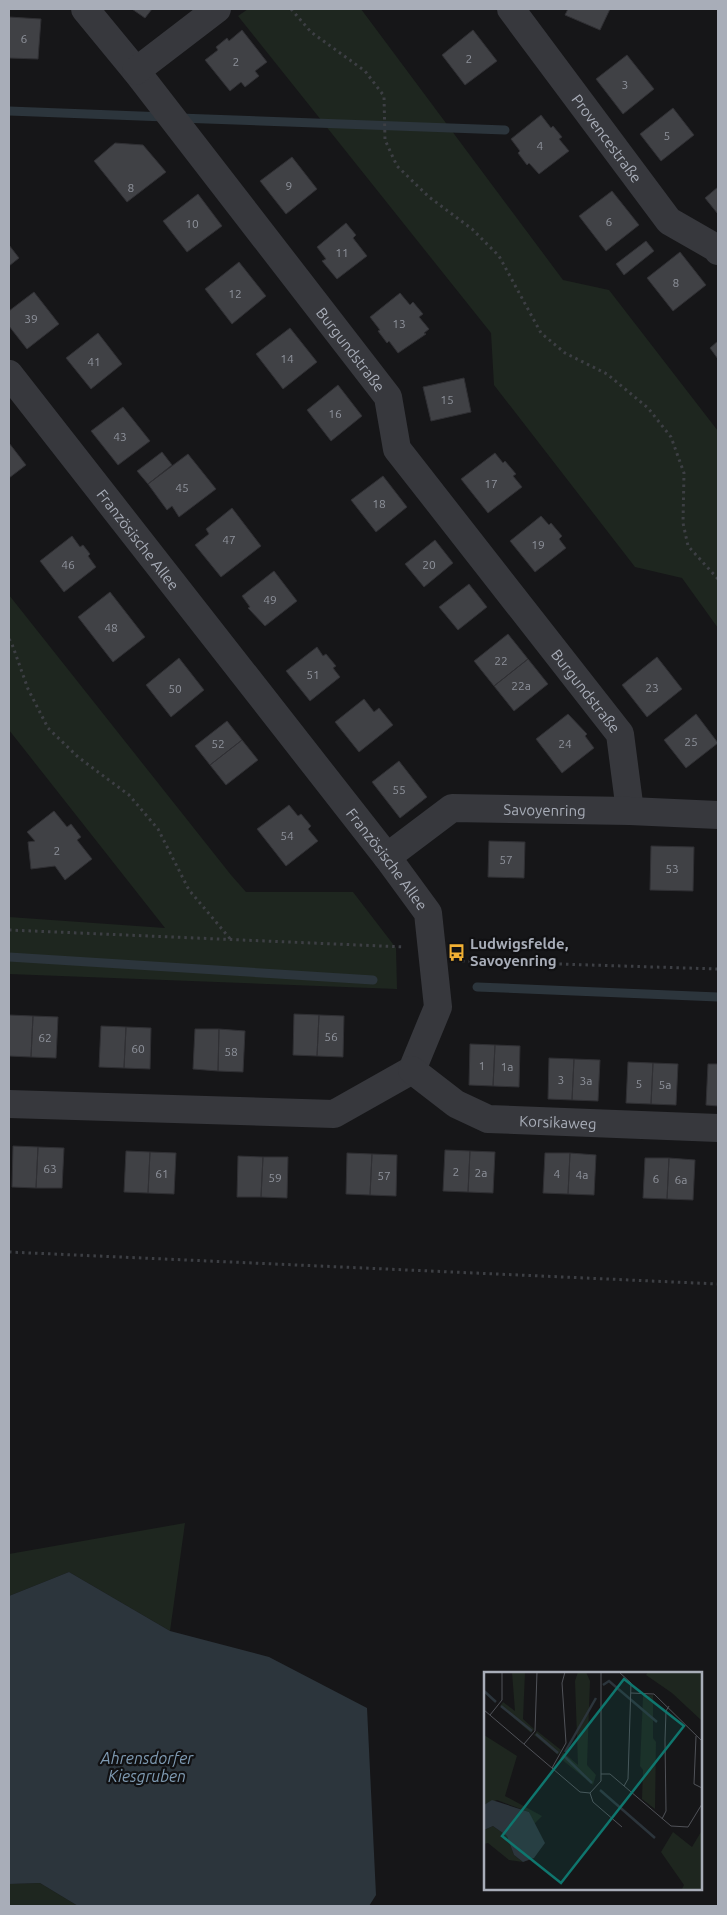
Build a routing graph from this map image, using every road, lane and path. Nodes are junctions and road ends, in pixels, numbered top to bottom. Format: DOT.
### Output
graph roads {
  1 [pos="85,9"];
  2 [pos="217,9"];
  3 [pos="292,9"];
  4 [pos="511,9"];
  5 [pos="136,70"];
  6 [pos="718,251"];
  7 [pos="9,374"];
  8 [pos="718,579"];
  9 [pos="9,639"];
  10 [pos="630,811"];
  11 [pos="718,815"];
  12 [pos="386,857"];
  13 [pos="9,930"];
  14 [pos="232,941"];
  15 [pos="432,954"];
  16 [pos="718,969"];
  17 [pos="412,1070"];
  18 [pos="9,1104"];
  19 [pos="718,1128"];
  20 [pos="9,1252"];
  21 [pos="718,1284"];
  1 -- 5 [label="street, Burgundstraße"];
  2 -- 5 [label="street"];
  3 -- 8 [label="path"];
  4 -- 6 [label="street, Provencestraße"];
  5 -- 10 [label="street, Burgundstraße"];
  7 -- 12 [label="street, Französische Allee"];
  9 -- 14 [label="path"];
  10 -- 11 [label="street, Savoyenring"];
  10 -- 12 [label="street, Savoyenring"];
  12 -- 15 [label="street, Französische Allee"];
  13 -- 14 [label="path"];
  14 -- 15 [label="path"];
  15 -- 16 [label="path"];
  15 -- 17 [label="street, Französische Allee"];
  17 -- 18 [label="street"];
  17 -- 19 [label="street, Korsikaweg"];
  20 -- 21 [label="path"];
}
